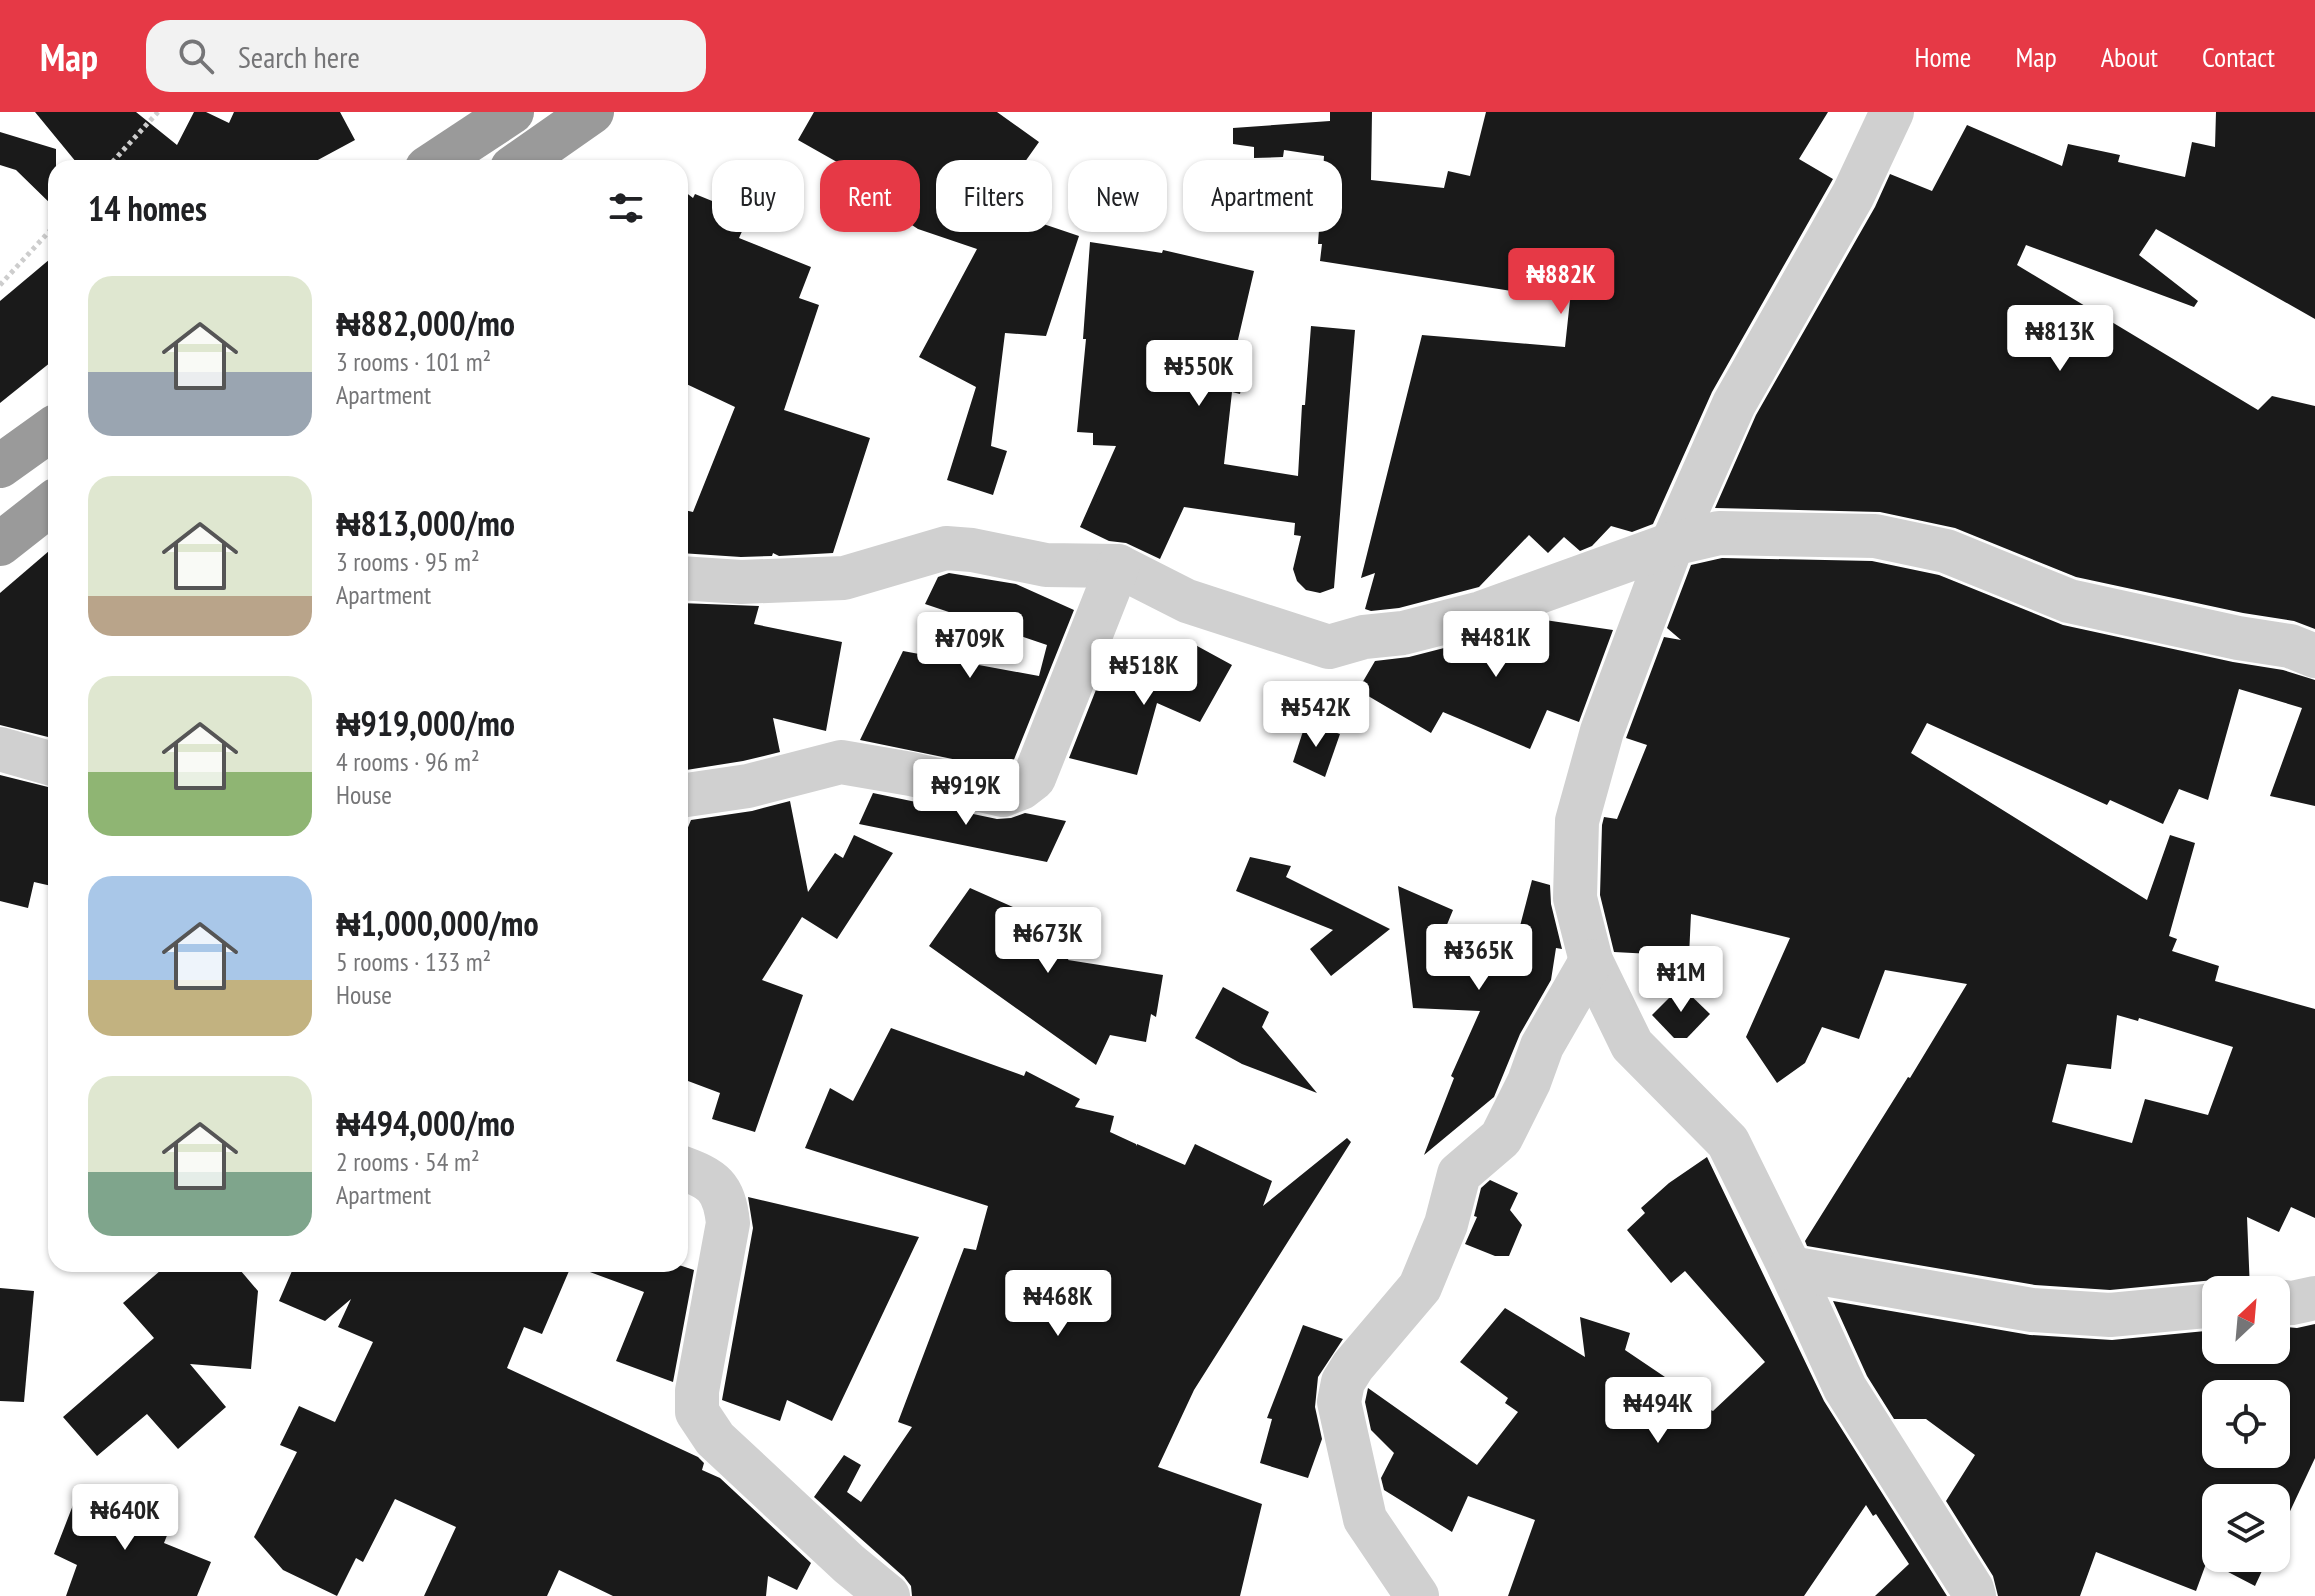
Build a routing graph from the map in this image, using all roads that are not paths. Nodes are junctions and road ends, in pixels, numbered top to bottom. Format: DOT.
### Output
graph roads {
  1 [pos="512,112"];
  2 [pos="592,112"];
  3 [pos="1892,112"];
  4 [pos="439,160"];
  5 [pos="523,160"];
  6 [pos="48,432"];
  7 [pos="0,466"];
  8 [pos="48,506"];
  9 [pos="0,544"];
  10 [pos="1672,544"];
  11 [pos="1118,566"];
  12 [pos="688,579"];
  13 [pos="2315,656"];
  14 [pos="0,749"];
  15 [pos="48,763"];
  16 [pos="688,795"];
  17 [pos="1591,961"];
  18 [pos="688,1170"];
  19 [pos="1790,1268"];
  20 [pos="2315,1298"];
  21 [pos="2290,1303"];
  22 [pos="2202,1306"];
  23 [pos="888,1596"];
  24 [pos="1417,1596"];
  25 [pos="1974,1596"];
  1 -- 4 [label="highway"];
  2 -- 5 [label="highway"];
  3 -- 10 [label="street"];
  6 -- 7 [label="highway"];
  8 -- 9 [label="highway"];
  10 -- 11 [label="street"];
  10 -- 13 [label="street"];
  10 -- 17 [label="street"];
  11 -- 12 [label="street"];
  11 -- 16 [label="street"];
  14 -- 15 [label="street"];
  17 -- 19 [label="street"];
  17 -- 24 [label="street"];
  18 -- 23 [label="street"];
  19 -- 22 [label="street"];
  19 -- 25 [label="street"];
  20 -- 21 [label="street"];
}
